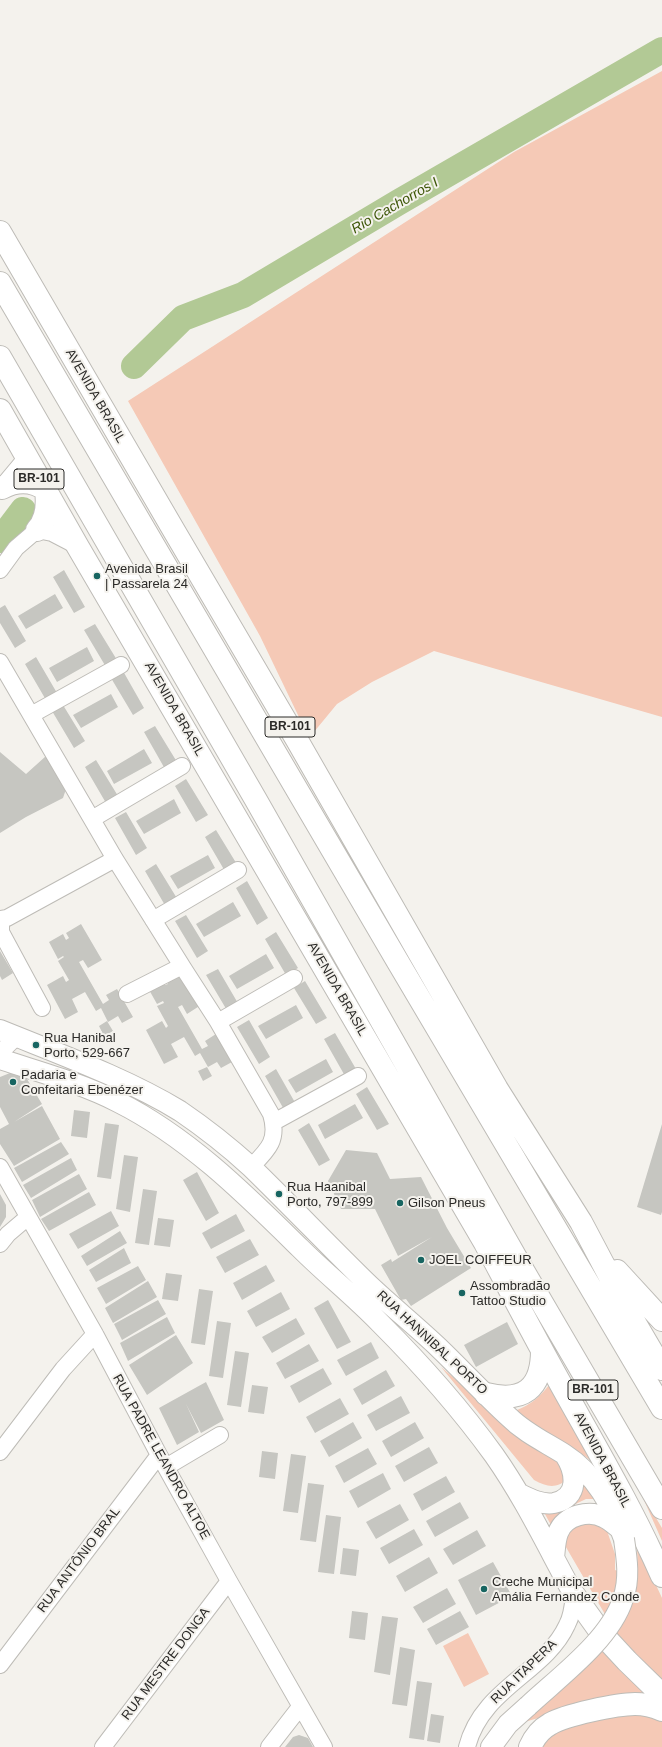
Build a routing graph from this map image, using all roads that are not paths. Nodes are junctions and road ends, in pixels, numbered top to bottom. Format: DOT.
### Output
graph roads {
  1 [pos="0,232"];
  2 [pos="0,270"];
  3 [pos="0,283"];
  4 [pos="42,355"];
  5 [pos="0,357"];
  6 [pos="0,410"];
  7 [pos="27,457"];
  8 [pos="1,489"];
  9 [pos="46,490"];
  10 [pos="39,528"];
  11 [pos="78,547"];
  12 [pos="0,570"];
  13 [pos="0,662"];
  14 [pos="121,665"];
  15 [pos="31,715"];
  16 [pos="182,766"];
  17 [pos="92,819"];
  18 [pos="115,859"];
  19 [pos="238,870"];
  20 [pos="0,920"];
  21 [pos="154,920"];
  22 [pos="398,962"];
  23 [pos="182,966"];
  24 [pos="294,978"];
  25 [pos="127,994"];
  26 [pos="42,1008"];
  27 [pos="218,1022"];
  28 [pos="8,1034"];
  29 [pos="467,1036"];
  30 [pos="0,1053"];
  31 [pos="0,1059"];
  32 [pos="358,1076"];
  33 [pos="274,1122"];
  34 [pos="0,1167"];
  35 [pos="252,1167"];
  36 [pos="462,1204"];
  37 [pos="28,1216"];
  38 [pos="581,1222"];
  39 [pos="0,1244"];
  40 [pos="524,1272"];
  41 [pos="662,1320"];
  42 [pos="379,1322"];
  43 [pos="95,1334"];
  44 [pos="438,1346"];
  45 [pos="542,1350"];
  46 [pos="662,1369"];
  47 [pos="486,1394"];
  48 [pos="662,1408"];
  49 [pos="220,1435"];
  50 [pos="0,1452"];
  51 [pos="565,1455"];
  52 [pos="162,1461"];
  53 [pos="520,1494"];
  54 [pos="662,1508"];
  55 [pos="622,1534"];
  56 [pos="554,1558"];
  57 [pos="662,1576"];
  58 [pos="229,1581"];
  59 [pos="574,1595"];
  60 [pos="0,1665"];
  61 [pos="662,1695"];
  62 [pos="300,1707"];
  63 [pos="662,1710"];
  64 [pos="103,1747"];
  65 [pos="270,1747"];
  66 [pos="324,1747"];
  67 [pos="467,1747"];
  68 [pos="491,1747"];
  69 [pos="530,1747"];
  1 -- 29 [label="highway, AVENIDA BRASIL / BR-101"];
  2 -- 4 [label="highway"];
  3 -- 4 [label="highway, AVENIDA BRASIL / BR-101"];
  4 -- 22 [label="highway, AVENIDA BRASIL / BR-101"];
  5 -- 40 [label="highway, AVENIDA BRASIL / BR-101"];
  6 -- 7 [label="highway, AVENIDA BRASIL / BR-101"];
  7 -- 8 [label="street"];
  7 -- 9 [label="highway, AVENIDA BRASIL / BR-101"];
  8 -- 9 [label="highway"];
  9 -- 10 [label="highway"];
  9 -- 11 [label="highway, AVENIDA BRASIL / BR-101"];
  10 -- 11 [label="street"];
  10 -- 12 [label="street"];
  11 -- 36 [label="highway, AVENIDA BRASIL / BR-101"];
  13 -- 15 [label="street"];
  14 -- 15 [label="street"];
  15 -- 17 [label="street"];
  16 -- 17 [label="street"];
  17 -- 18 [label="street"];
  18 -- 20 [label="street"];
  18 -- 21 [label="street"];
  19 -- 21 [label="street"];
  20 -- 26 [label="street"];
  21 -- 23 [label="street"];
  22 -- 29 [label="highway"];
  22 -- 48 [label="highway, AVENIDA BRASIL / BR-101"];
  23 -- 25 [label="street"];
  23 -- 27 [label="street"];
  24 -- 27 [label="street"];
  27 -- 33 [label="street"];
  28 -- 30 [label="street"];
  28 -- 35 [label="main road, RUA HANNIBAL PORTO"];
  29 -- 38 [label="highway, AVENIDA BRASIL / BR-101"];
  31 -- 42 [label="main road, RUA HANNIBAL PORTO"];
  32 -- 33 [label="street"];
  33 -- 35 [label="street"];
  34 -- 37 [label="street, RUA PADRE LEANDRO ALTOE"];
  35 -- 44 [label="main road, RUA HANNIBAL PORTO"];
  36 -- 40 [label="highway"];
  36 -- 45 [label="highway, AVENIDA BRASIL / BR-101"];
  37 -- 39 [label="street"];
  37 -- 43 [label="street, RUA PADRE LEANDRO ALTOE"];
  38 -- 41 [label="highway"];
  38 -- 46 [label="highway, AVENIDA BRASIL / BR-101"];
  40 -- 54 [label="highway, AVENIDA BRASIL / BR-101"];
  42 -- 44 [label="main road"];
  42 -- 53 [label="main road, RUA HANNIBAL PORTO"];
  43 -- 50 [label="street"];
  43 -- 52 [label="street, RUA PADRE LEANDRO ALTOE"];
  44 -- 47 [label="main road, RUA HANNIBAL PORTO"];
  45 -- 47 [label="highway"];
  45 -- 57 [label="highway, AVENIDA BRASIL / BR-101"];
  47 -- 51 [label="main road, RUA HANNIBAL PORTO"];
  49 -- 52 [label="street"];
  51 -- 53 [label="main road"];
  51 -- 55 [label="main road, RUA HANNIBAL PORTO"];
  52 -- 58 [label="street, RUA PADRE LEANDRO ALTOE"];
  52 -- 60 [label="street, RUA ANTÔNIO BRAL"];
  53 -- 56 [label="main road, RUA HANNIBAL PORTO"];
  55 -- 56 [label="main road"];
  55 -- 68 [label="main road, RUA HANNIBAL PORTO, bridge"];
  56 -- 59 [label="main road, RUA HANNIBAL PORTO"];
  58 -- 62 [label="street, RUA PADRE LEANDRO ALTOE"];
  58 -- 64 [label="street, RUA MESTRE DONGA"];
  59 -- 61 [label="highway"];
  59 -- 67 [label="street, RUA ITAPERA"];
  62 -- 65 [label="street"];
  62 -- 66 [label="street, RUA PADRE LEANDRO ALTOE"];
  63 -- 69 [label="highway"];
}
